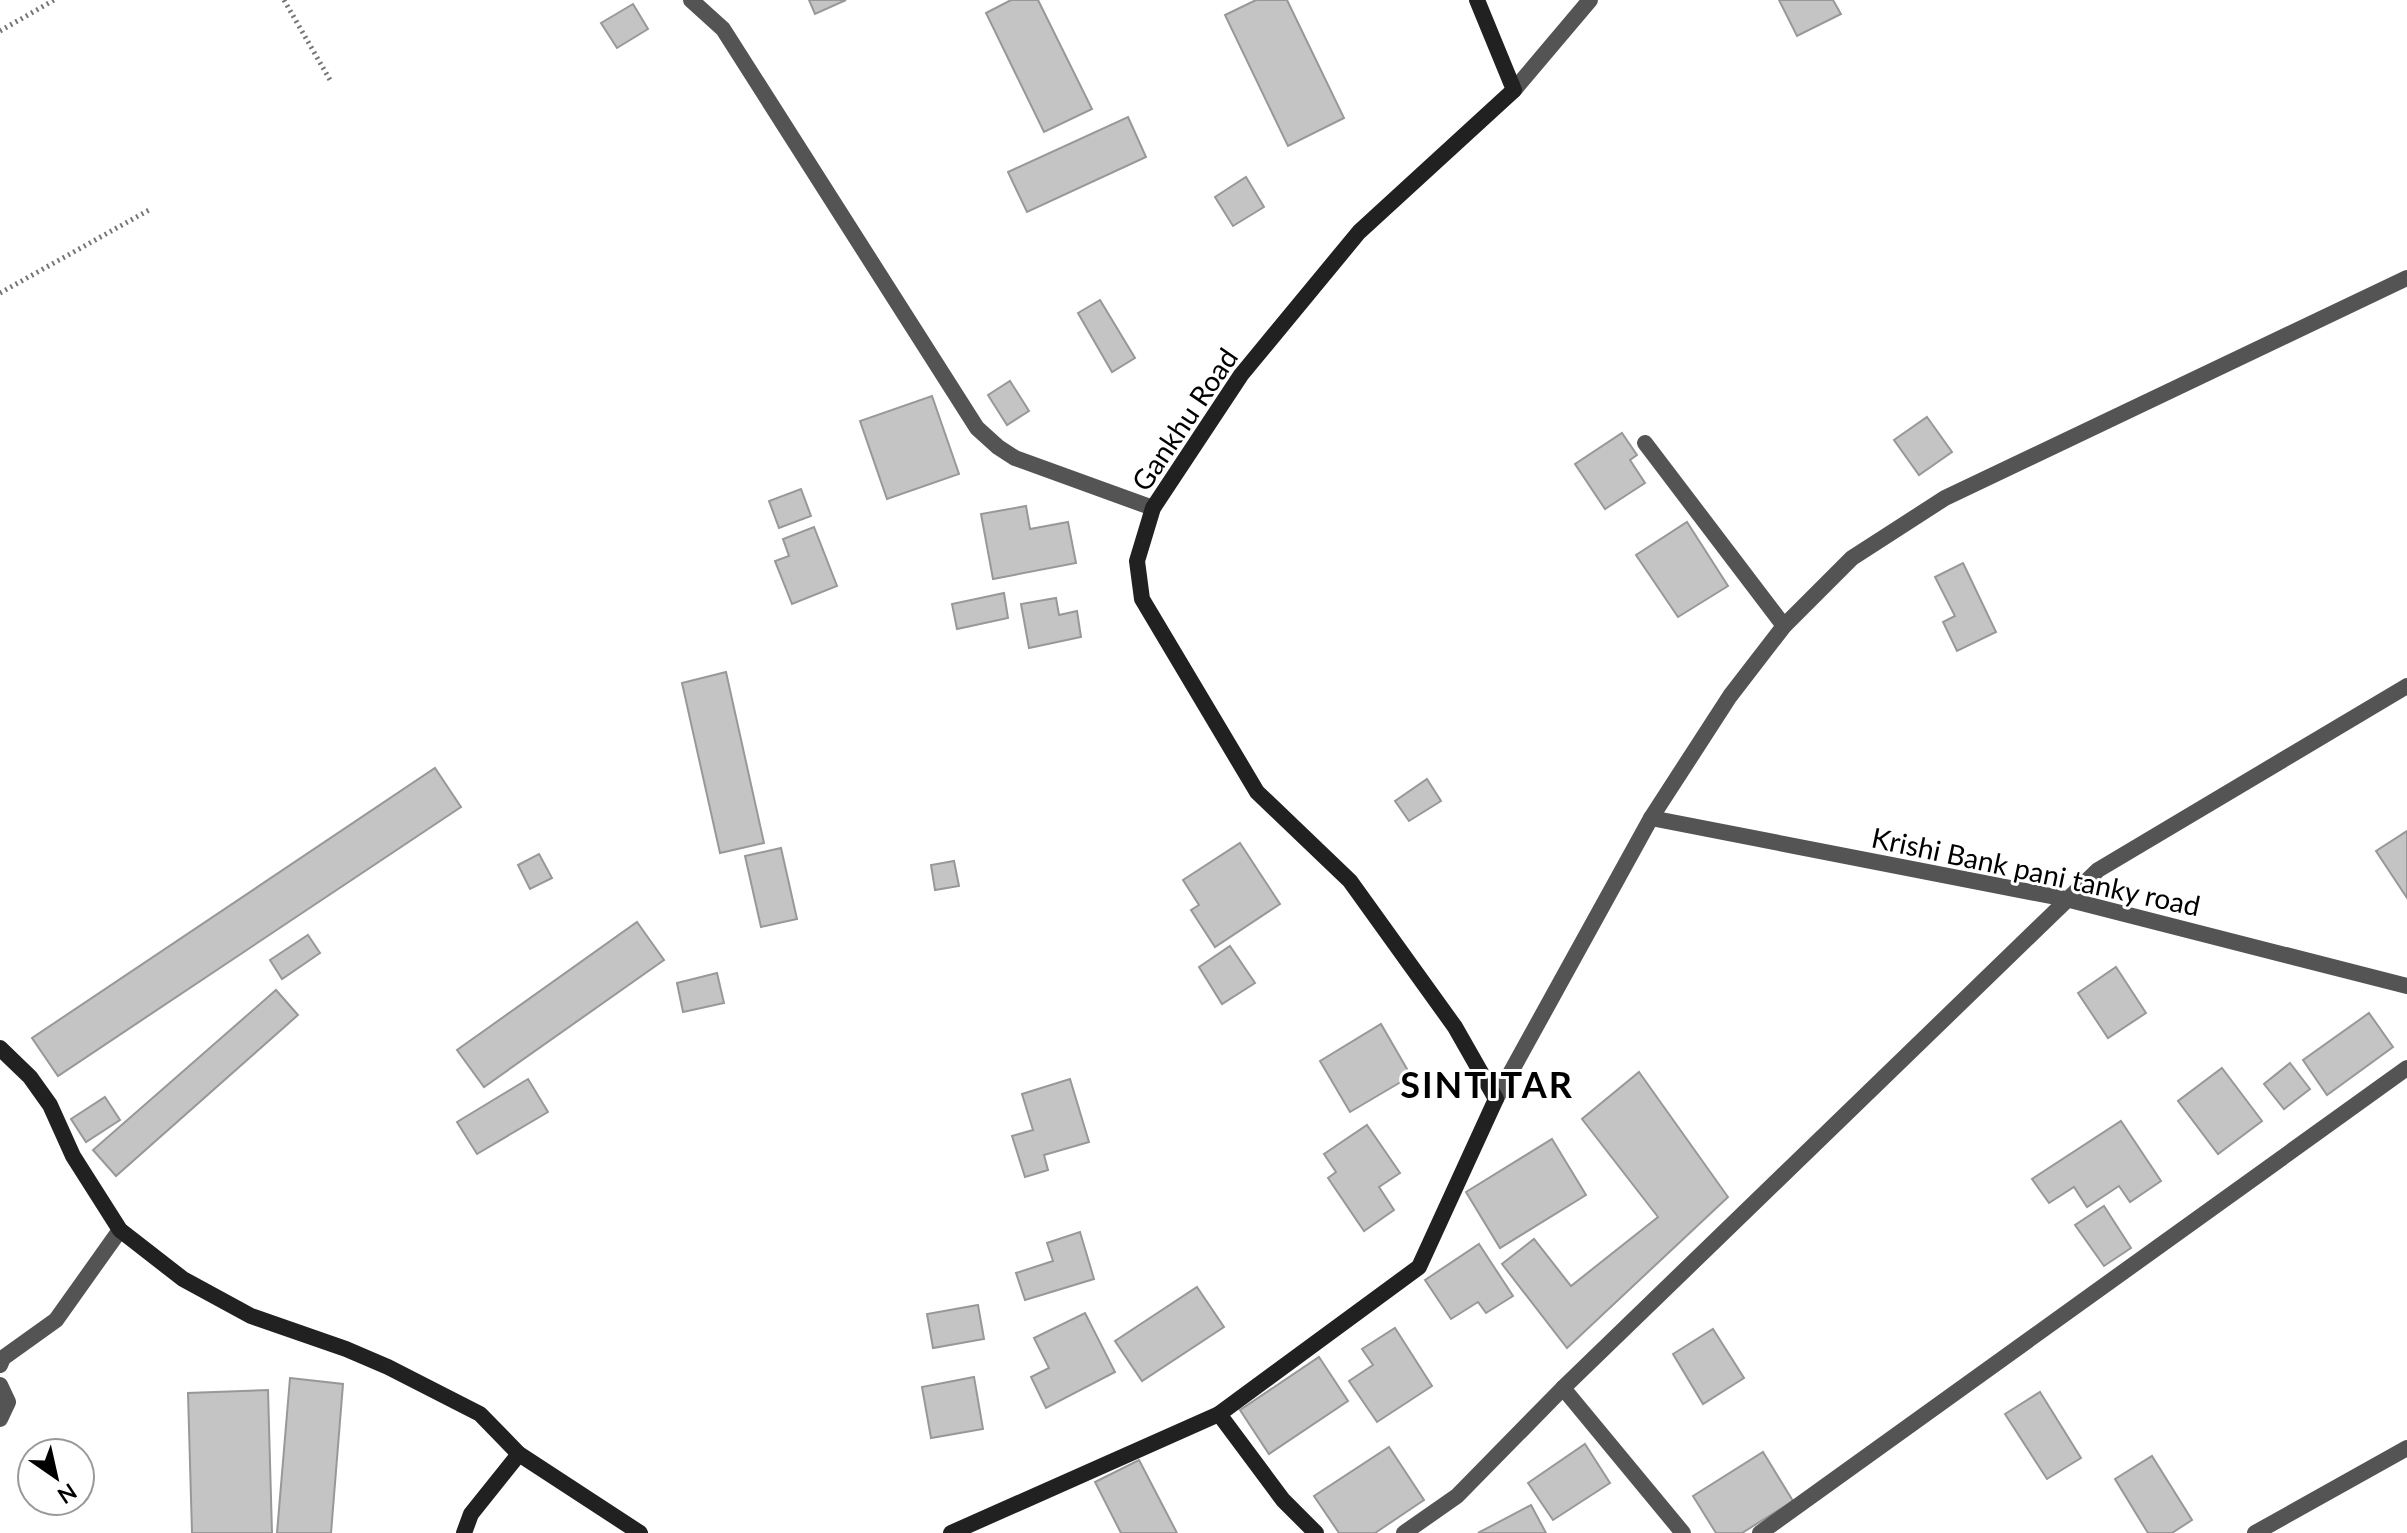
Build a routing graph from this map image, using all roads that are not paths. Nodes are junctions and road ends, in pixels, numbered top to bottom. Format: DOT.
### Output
graph roads {
  1 [pos="691,0"];
  2 [pos="1477,0"];
  3 [pos="1590,0"];
  4 [pos="1514,90"];
  5 [pos="2407,278"];
  6 [pos="1645,443"];
  7 [pos="1153,508"];
  8 [pos="1784,626"];
  9 [pos="2407,686"];
  10 [pos="1651,818"];
  11 [pos="2066,899"];
  12 [pos="2407,986"];
  13 [pos="0,1048"];
  14 [pos="2407,1068"];
  15 [pos="1496,1099"];
  16 [pos="120,1230"];
  17 [pos="0,1365"];
  18 [pos="0,1385"];
  19 [pos="1563,1388"];
  20 [pos="1219,1414"];
  21 [pos="0,1419"];
  22 [pos="2407,1448"];
  23 [pos="519,1454"];
  24 [pos="464,1533"];
  25 [pos="640,1533"];
  26 [pos="951,1533"];
  27 [pos="1316,1533"];
  28 [pos="1404,1533"];
  29 [pos="1683,1533"];
  30 [pos="1760,1533"];
  31 [pos="2255,1533"];
  1 -- 7 [label="street"];
  2 -- 4 [label="main road"];
  3 -- 4 [label="street"];
  4 -- 7 [label="main road, Gankhu Road"];
  5 -- 8 [label="street"];
  6 -- 8 [label="street"];
  7 -- 15 [label="main road, Gankhu Road"];
  8 -- 10 [label="street"];
  9 -- 11 [label="street"];
  10 -- 11 [label="street, Krishi Bank pani tanky road"];
  10 -- 15 [label="street"];
  11 -- 12 [label="street, Krishi Bank pani tanky road"];
  11 -- 19 [label="street"];
  13 -- 16 [label="main road"];
  14 -- 30 [label="street"];
  15 -- 20 [label="main road"];
  16 -- 17 [label="street"];
  16 -- 23 [label="main road"];
  18 -- 21 [label="street"];
  19 -- 28 [label="street"];
  19 -- 29 [label="street"];
  20 -- 26 [label="main road"];
  20 -- 27 [label="main road"];
  22 -- 31 [label="street"];
  23 -- 24 [label="main road"];
  23 -- 25 [label="main road"];
}
